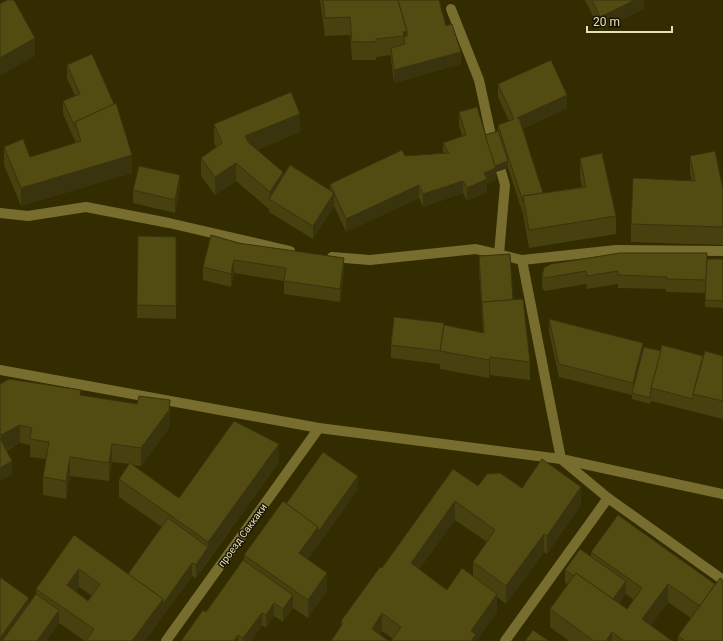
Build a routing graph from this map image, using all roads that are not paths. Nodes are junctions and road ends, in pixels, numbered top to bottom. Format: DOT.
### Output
graph roads {
  1 [pos="451,9"];
  2 [pos="492,140"];
  3 [pos="501,171"];
  4 [pos="0,212"];
  5 [pos="723,251"];
  6 [pos="302,254"];
  7 [pos="499,254"];
  8 [pos="324,257"];
  9 [pos="522,260"];
  10 [pos="0,370"];
  11 [pos="319,428"];
  12 [pos="561,459"];
  13 [pos="723,494"];
  14 [pos="608,498"];
  15 [pos="723,580"];
  16 [pos="166,641"];
  17 [pos="505,641"];
  1 -- 2 [label="street"];
  3 -- 7 [label="street"];
  4 -- 6 [label="street"];
  5 -- 9 [label="street"];
  7 -- 8 [label="street"];
  7 -- 9 [label="street"];
  9 -- 12 [label="street"];
  10 -- 11 [label="street"];
  11 -- 12 [label="street"];
  11 -- 16 [label="street, проезд Саккаки"];
  12 -- 13 [label="street"];
  12 -- 14 [label="street"];
  14 -- 15 [label="street"];
  14 -- 17 [label="street"];
}
